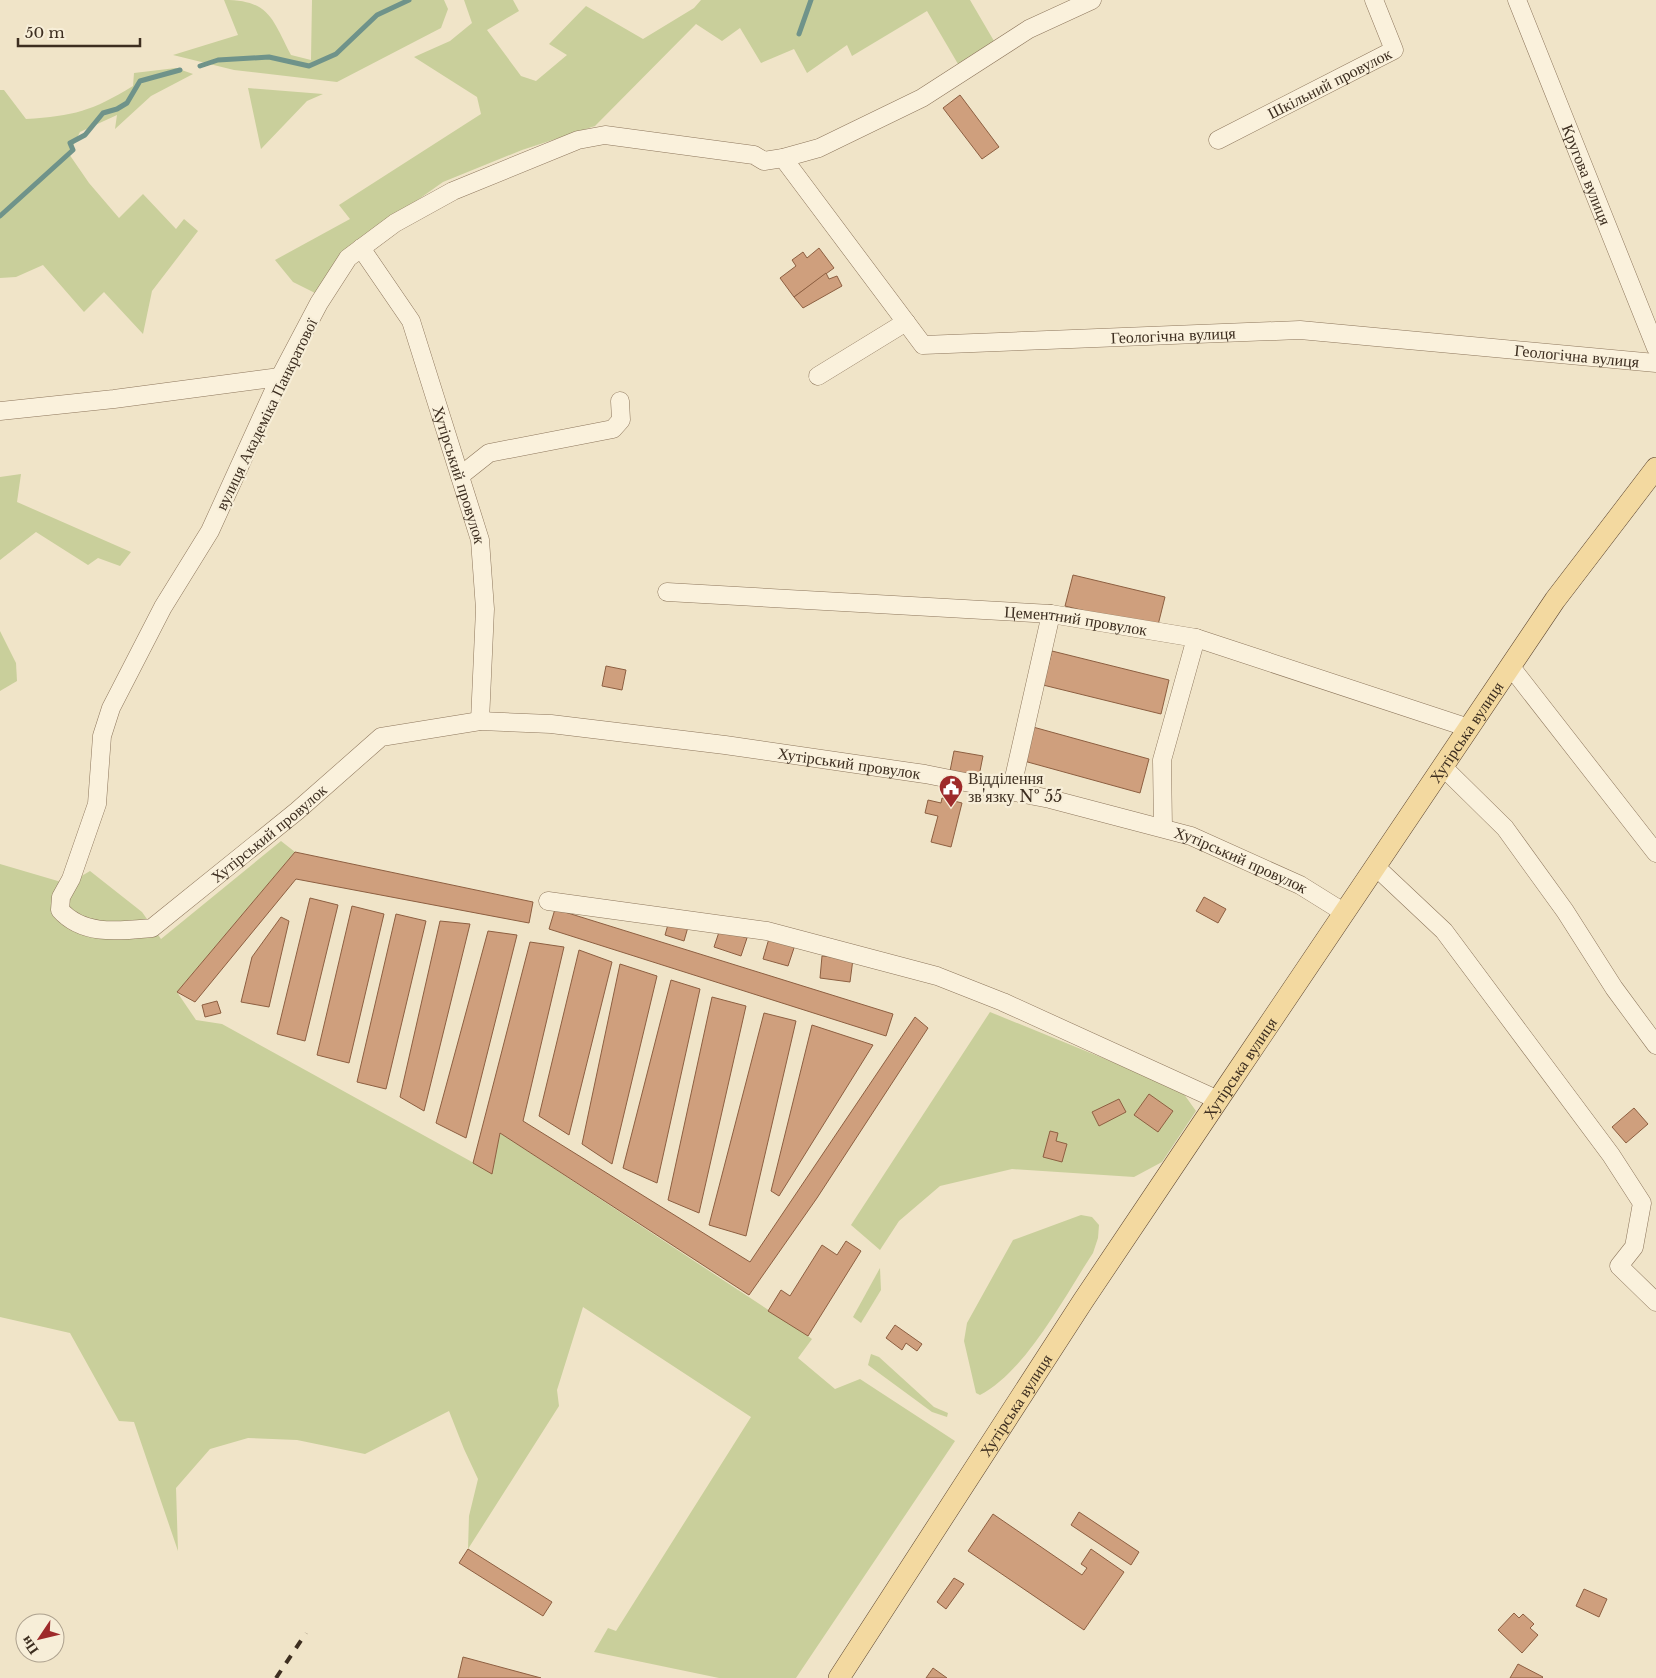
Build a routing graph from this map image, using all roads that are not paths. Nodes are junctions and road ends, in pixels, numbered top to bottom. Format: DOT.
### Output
graph roads {
  1 [pos="1092,0"];
  2 [pos="1374,0"];
  3 [pos="1517,0"];
  4 [pos="1218,140"];
  5 [pos="783,158"];
  6 [pos="361,248"];
  7 [pos="906,322"];
  8 [pos="1656,348"];
  9 [pos="1656,362"];
  10 [pos="280,376"];
  11 [pos="818,376"];
  12 [pos="620,401"];
  13 [pos="0,411"];
  14 [pos="1656,468"];
  15 [pos="460,476"];
  16 [pos="667,592"];
  17 [pos="1051,614"];
  18 [pos="1196,638"];
  19 [pos="1511,666"];
  20 [pos="480,721"];
  21 [pos="1470,728"];
  22 [pos="1443,767"];
  23 [pos="1011,791"];
  24 [pos="1162,828"];
  25 [pos="1656,853"];
  26 [pos="1376,867"];
  27 [pos="548,901"];
  28 [pos="60,910"];
  29 [pos="1345,912"];
  30 [pos="1656,1045"];
  31 [pos="1218,1100"];
  32 [pos="1656,1302"];
  33 [pos="839,1678"];
  1 -- 5 [label="street, вулиця Академіка Панкратової"];
  2 -- 4 [label="street, Шкільний провулок"];
  3 -- 8 [label="street, Кругова вулиця"];
  5 -- 6 [label="street, вулиця Академіка Панкратової"];
  5 -- 7 [label="street, Геологічна вулиця"];
  6 -- 10 [label="street, вулиця Академіка Панкратової"];
  6 -- 15 [label="street, Хутірський провулок"];
  7 -- 9 [label="street, Геологічна вулиця"];
  7 -- 11 [label="street"];
  10 -- 13 [label="street"];
  10 -- 28 [label="street, вулиця Академіка Панкратової"];
  12 -- 15 [label="street"];
  14 -- 19 [label="main road, Хутірська вулиця"];
  15 -- 20 [label="street, Хутірський провулок"];
  16 -- 17 [label="street, Цементний провулок"];
  17 -- 18 [label="street, Цементний провулок"];
  17 -- 23 [label="street"];
  18 -- 21 [label="street, Цементний провулок"];
  18 -- 24 [label="street"];
  19 -- 21 [label="main road, Хутірська вулиця"];
  19 -- 25 [label="street"];
  20 -- 23 [label="street, Хутірський провулок"];
  20 -- 28 [label="street, Хутірський провулок"];
  21 -- 22 [label="main road, Хутірська вулиця"];
  22 -- 26 [label="main road, Хутірська вулиця"];
  22 -- 30 [label="street"];
  23 -- 24 [label="street, Хутірський провулок"];
  24 -- 29 [label="street, Хутірський провулок"];
  26 -- 29 [label="main road, Хутірська вулиця"];
  26 -- 32 [label="street"];
  27 -- 31 [label="street"];
  29 -- 31 [label="main road, Хутірська вулиця"];
  31 -- 33 [label="main road, Хутірська вулиця"];
}
